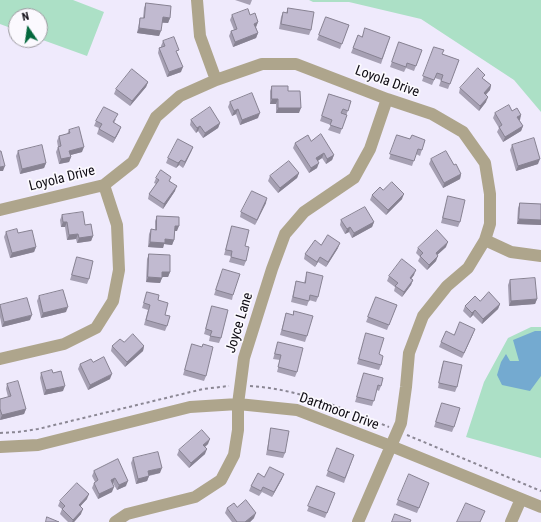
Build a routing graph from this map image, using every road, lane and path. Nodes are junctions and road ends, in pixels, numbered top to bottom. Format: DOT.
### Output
graph roads {
  1 [pos="197,0"];
  2 [pos="216,80"];
  3 [pos="387,99"];
  4 [pos="104,185"];
  5 [pos="0,210"];
  6 [pos="485,240"];
  7 [pos="541,256"];
  8 [pos="0,359"];
  9 [pos="240,385"];
  10 [pos="238,404"];
  11 [pos="397,430"];
  12 [pos="0,433"];
  13 [pos="391,446"];
  14 [pos="0,447"];
  15 [pos="541,491"];
  16 [pos="521,499"];
  17 [pos="541,507"];
  18 [pos="115,522"];
  19 [pos="358,522"];
  20 [pos="511,522"];
  1 -- 2 [label="street"];
  2 -- 3 [label="street, Loyola Drive"];
  2 -- 4 [label="street, Loyola Drive"];
  3 -- 6 [label="street, Loyola Drive"];
  3 -- 9 [label="street, Joyce Lane"];
  4 -- 5 [label="street, Loyola Drive"];
  4 -- 8 [label="street"];
  6 -- 7 [label="street"];
  6 -- 11 [label="street, Loyola Drive"];
  9 -- 10 [label="street, Joyce Lane"];
  9 -- 11 [label="path"];
  9 -- 12 [label="path"];
  10 -- 13 [label="street, Dartmoor Drive"];
  10 -- 14 [label="street, Dartmoor Drive"];
  10 -- 18 [label="street, Joyce Lane"];
  11 -- 13 [label="street, Loyola Drive"];
  11 -- 15 [label="path"];
  13 -- 16 [label="street, Dartmoor Drive"];
  13 -- 19 [label="street, Loyola Drive"];
  16 -- 17 [label="street, Dartmoor Drive"];
  16 -- 20 [label="street"];
}
